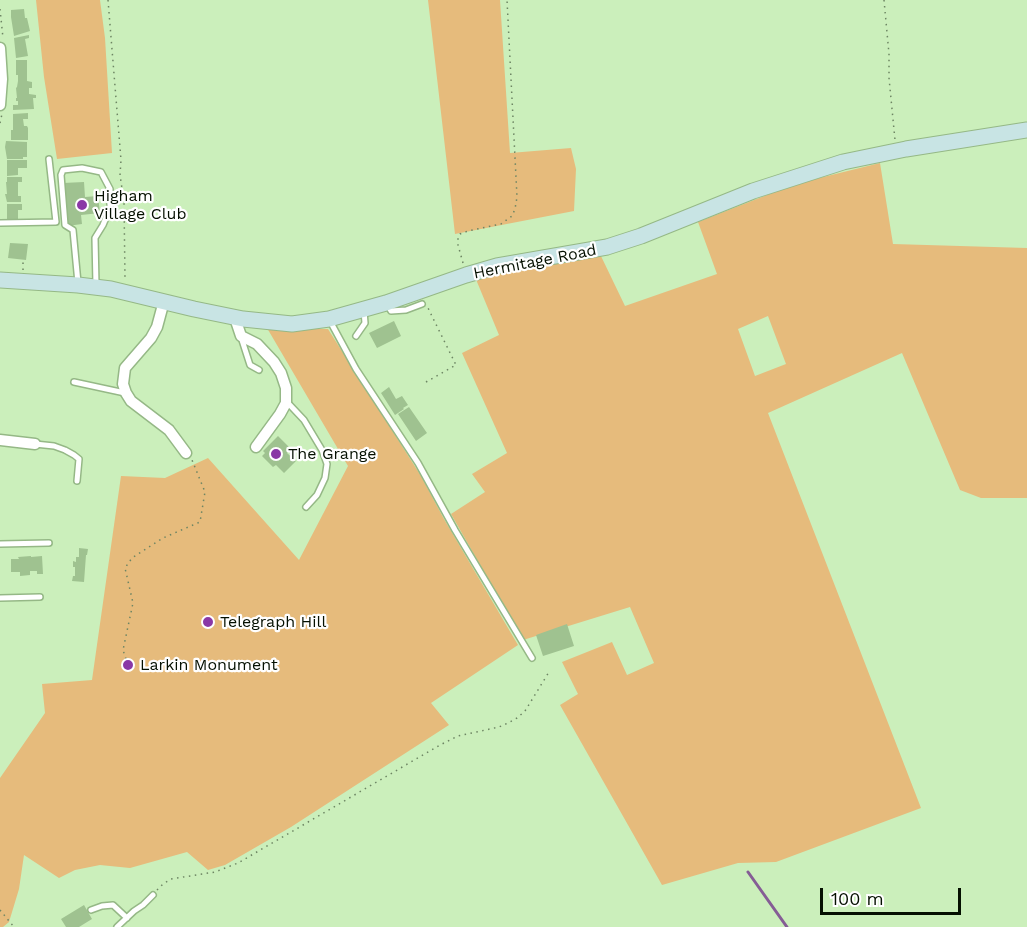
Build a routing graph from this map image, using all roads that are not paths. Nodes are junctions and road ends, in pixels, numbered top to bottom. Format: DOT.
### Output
graph roads {
  1 [pos="0,48"];
  2 [pos="0,105"];
  3 [pos="1027,130"];
  4 [pos="50,159"];
  5 [pos="0,223"];
  6 [pos="0,280"];
  7 [pos="78,285"];
  8 [pos="96,287"];
  9 [pos="164,302"];
  10 [pos="386,303"];
  11 [pos="422,304"];
  12 [pos="364,309"];
  13 [pos="236,318"];
  14 [pos="329,320"];
  15 [pos="240,336"];
  16 [pos="356,336"];
  17 [pos="259,370"];
  18 [pos="74,382"];
  19 [pos="126,393"];
  20 [pos="286,400"];
  21 [pos="0,440"];
  22 [pos="35,444"];
  23 [pos="256,447"];
  24 [pos="186,453"];
  25 [pos="77,481"];
  26 [pos="306,507"];
  27 [pos="49,543"];
  28 [pos="0,544"];
  29 [pos="40,597"];
  30 [pos="0,598"];
  31 [pos="532,658"];
  32 [pos="153,895"];
  33 [pos="91,910"];
  34 [pos="127,918"];
  35 [pos="117,927"];
  1 -- 2 [label="street"];
  3 -- 10 [label="street, Hermitage Road"];
  4 -- 5 [label="lane"];
  6 -- 7 [label="street, Hermitage Road"];
  7 -- 8 [label="street, Hermitage Road"];
  7 -- 8 [label="lane"];
  8 -- 9 [label="street, Hermitage Road"];
  9 -- 13 [label="street, Hermitage Road"];
  9 -- 19 [label="street"];
  10 -- 11 [label="lane"];
  10 -- 12 [label="street, Hermitage Road"];
  12 -- 14 [label="street, Hermitage Road"];
  12 -- 16 [label="lane"];
  13 -- 14 [label="street, Hermitage Road"];
  13 -- 15 [label="street"];
  14 -- 31 [label="lane"];
  15 -- 17 [label="lane"];
  15 -- 20 [label="street"];
  18 -- 19 [label="lane"];
  19 -- 24 [label="street"];
  20 -- 23 [label="street"];
  20 -- 26 [label="lane"];
  21 -- 22 [label="street"];
  22 -- 25 [label="lane"];
  27 -- 28 [label="lane"];
  29 -- 30 [label="lane"];
  32 -- 34 [label="lane"];
  33 -- 34 [label="lane"];
  34 -- 35 [label="lane"];
}
